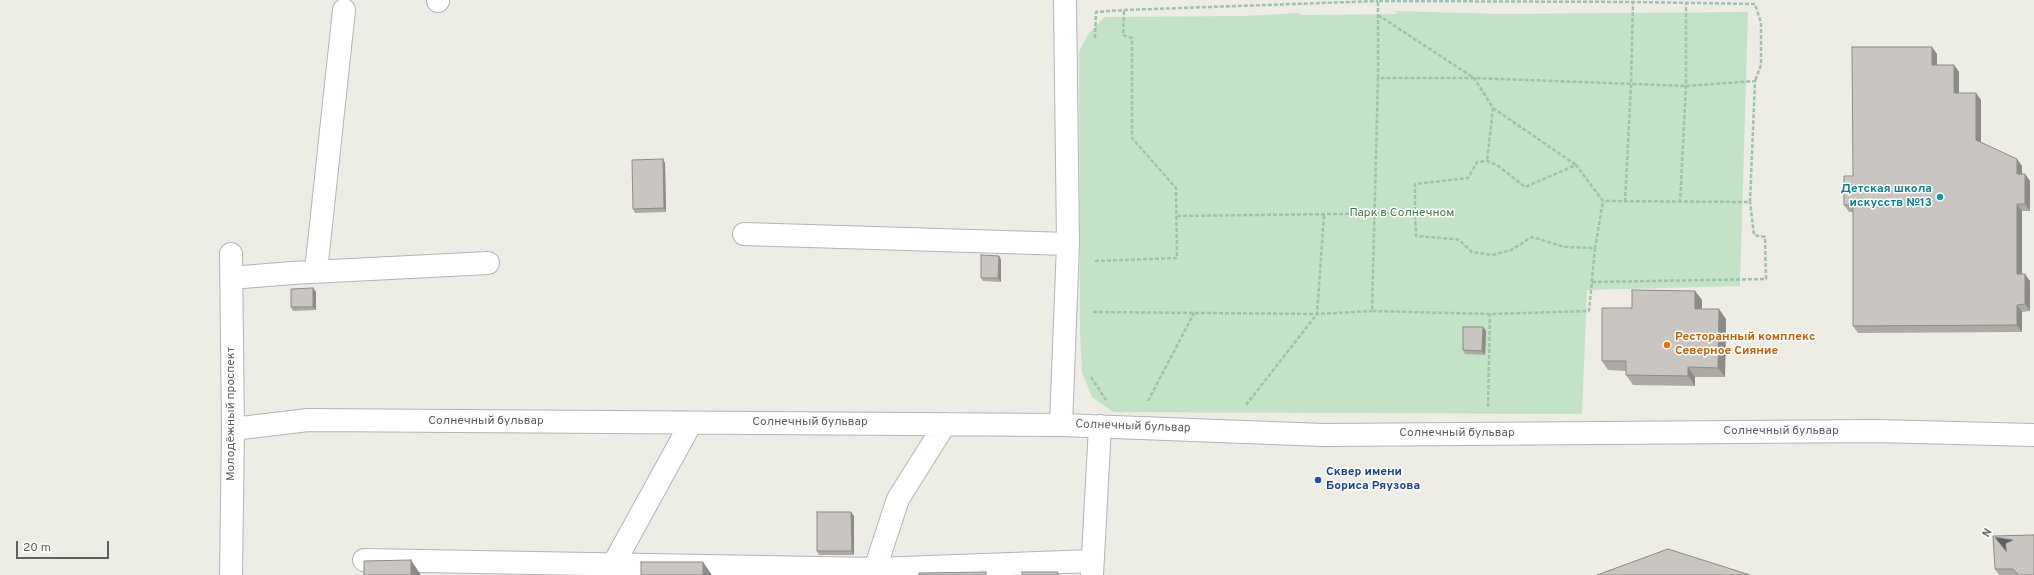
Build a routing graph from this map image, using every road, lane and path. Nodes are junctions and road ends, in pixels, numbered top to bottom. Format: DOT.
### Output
graph roads {
  1 [pos="1065,0"];
  2 [pos="1378,1"];
  3 [pos="1633,2"];
  4 [pos="1686,3"];
  5 [pos="344,10"];
  6 [pos="1124,10"];
  7 [pos="1378,15"];
  8 [pos="1095,42"];
  9 [pos="1378,78"];
  10 [pos="1474,78"];
  11 [pos="1755,81"];
  12 [pos="1631,85"];
  13 [pos="1686,86"];
  14 [pos="1493,108"];
  15 [pos="1488,161"];
  16 [pos="1576,165"];
  17 [pos="1603,201"];
  18 [pos="1625,202"];
  19 [pos="1750,202"];
  20 [pos="1680,203"];
  21 [pos="1414,213"];
  22 [pos="1324,215"];
  23 [pos="1376,215"];
  24 [pos="1177,216"];
  25 [pos="744,234"];
  26 [pos="1068,244"];
  27 [pos="1595,248"];
  28 [pos="231,254"];
  29 [pos="1091,261"];
  30 [pos="488,263"];
  31 [pos="316,271"];
  32 [pos="231,278"];
  33 [pos="1592,282"];
  34 [pos="1372,311"];
  35 [pos="1091,312"];
  36 [pos="1194,313"];
  37 [pos="1317,314"];
  38 [pos="1490,314"];
  39 [pos="1087,372"];
  40 [pos="1109,404"];
  41 [pos="1144,408"];
  42 [pos="1480,408"];
  43 [pos="1242,411"];
  44 [pos="691,423"];
  45 [pos="945,424"];
  46 [pos="1061,425"];
  47 [pos="1100,426"];
  48 [pos="233,429"];
  49 [pos="2034,435"];
  50 [pos="364,560"];
  51 [pos="1092,568"];
  52 [pos="611,569"];
  53 [pos="875,572"];
  54 [pos="231,575"];
  1 -- 26 [label="street"];
  2 -- 3 [label="path"];
  2 -- 6 [label="path"];
  2 -- 7 [label="path"];
  3 -- 4 [label="path"];
  3 -- 12 [label="path"];
  4 -- 11 [label="path"];
  4 -- 13 [label="path"];
  5 -- 31 [label="street"];
  6 -- 8 [label="path"];
  6 -- 24 [label="path"];
  7 -- 9 [label="path"];
  7 -- 10 [label="path"];
  9 -- 10 [label="path"];
  9 -- 23 [label="path"];
  10 -- 12 [label="path"];
  10 -- 14 [label="path"];
  11 -- 13 [label="path"];
  11 -- 19 [label="path"];
  12 -- 13 [label="path"];
  12 -- 18 [label="path"];
  13 -- 20 [label="path"];
  14 -- 15 [label="path"];
  14 -- 16 [label="path"];
  15 -- 16 [label="path"];
  15 -- 21 [label="path"];
  16 -- 17 [label="path"];
  17 -- 18 [label="path"];
  17 -- 27 [label="path"];
  18 -- 20 [label="path"];
  19 -- 20 [label="path"];
  19 -- 33 [label="path"];
  21 -- 23 [label="path"];
  21 -- 27 [label="path"];
  22 -- 23 [label="path"];
  22 -- 24 [label="path"];
  22 -- 37 [label="path"];
  23 -- 34 [label="path"];
  24 -- 29 [label="path"];
  25 -- 26 [label="street"];
  26 -- 46 [label="street"];
  27 -- 33 [label="path"];
  28 -- 32 [label="street, Молодёжный проспект"];
  30 -- 31 [label="street"];
  31 -- 32 [label="street"];
  32 -- 48 [label="street, Молодёжный проспект"];
  33 -- 38 [label="path"];
  34 -- 37 [label="path"];
  34 -- 38 [label="path"];
  35 -- 36 [label="path"];
  36 -- 37 [label="path"];
  36 -- 41 [label="path"];
  37 -- 43 [label="path"];
  38 -- 42 [label="path"];
  39 -- 40 [label="path"];
  44 -- 45 [label="street, Солнечный бульвар"];
  44 -- 48 [label="street, Солнечный бульвар"];
  44 -- 52 [label="street"];
  45 -- 46 [label="street, Солнечный бульвар"];
  45 -- 53 [label="street"];
  46 -- 47 [label="street, Солнечный бульвар"];
  47 -- 49 [label="street, Солнечный бульвар"];
  47 -- 51 [label="street"];
  48 -- 54 [label="street, Молодёжный проспект"];
  50 -- 52 [label="street"];
  51 -- 53 [label="street"];
  52 -- 53 [label="street"];
}
